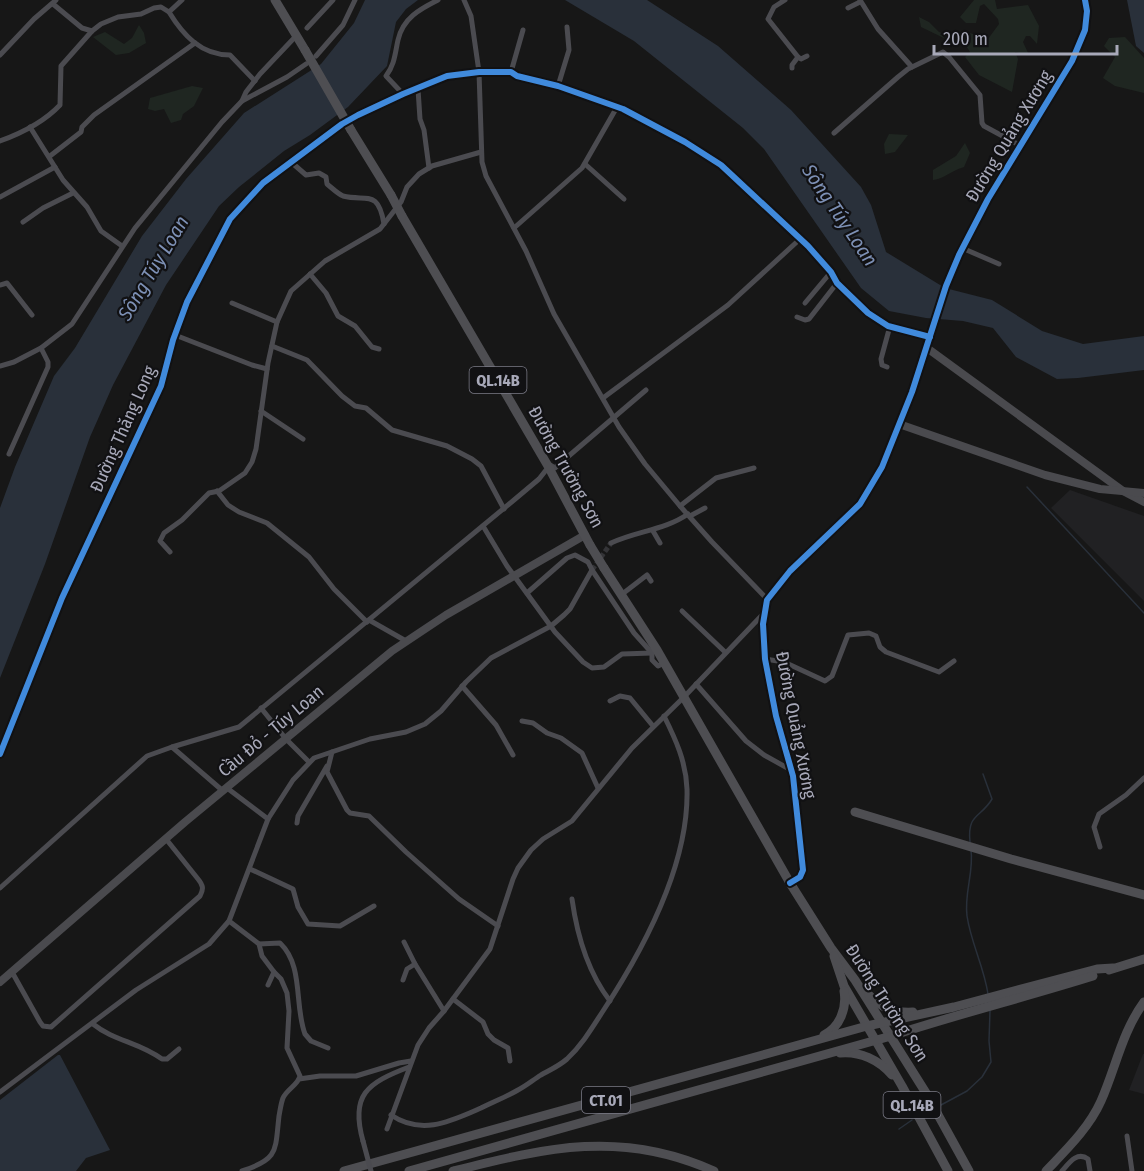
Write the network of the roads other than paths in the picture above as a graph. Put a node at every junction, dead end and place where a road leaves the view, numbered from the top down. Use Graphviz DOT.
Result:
graph roads {
  1 [pos="182,0"];
  2 [pos="275,0"];
  3 [pos="333,0"];
  4 [pos="355,0"];
  5 [pos="438,0"];
  6 [pos="464,0"];
  7 [pos="785,0"];
  8 [pos="1085,0"];
  9 [pos="860,1"];
  10 [pos="55,2"];
  11 [pos="848,8"];
  12 [pos="169,12"];
  13 [pos="567,27"];
  14 [pos="307,28"];
  15 [pos="523,30"];
  16 [pos="92,31"];
  17 [pos="296,36"];
  18 [pos="195,43"];
  19 [pos="0,55"];
  20 [pos="316,56"];
  21 [pos="807,56"];
  22 [pos="798,57"];
  23 [pos="306,64"];
  24 [pos="912,67"];
  25 [pos="792,68"];
  26 [pos="479,72"];
  27 [pos="511,72"];
  28 [pos="255,81"];
  29 [pos="558,86"];
  30 [pos="418,89"];
  31 [pos="403,94"];
  32 [pos="242,101"];
  33 [pos="617,107"];
  34 [pos="358,115"];
  35 [pos="342,124"];
  36 [pos="30,127"];
  37 [pos="834,133"];
  38 [pos="0,141"];
  39 [pos="1021,146"];
  40 [pos="481,152"];
  41 [pos="50,156"];
  42 [pos="291,162"];
  43 [pos="585,164"];
  44 [pos="55,166"];
  45 [pos="429,168"];
  46 [pos="73,193"];
  47 [pos="0,197"];
  48 [pos="624,200"];
  49 [pos="23,222"];
  50 [pos="384,224"];
  51 [pos="514,228"];
  52 [pos="800,239"];
  53 [pos="122,246"];
  54 [pos="962,248"];
  55 [pos="999,264"];
  56 [pos="831,272"];
  57 [pos="310,274"];
  58 [pos="837,283"];
  59 [pos="0,285"];
  60 [pos="232,303"];
  61 [pos="805,303"];
  62 [pos="32,315"];
  63 [pos="796,317"];
  64 [pos="277,322"];
  65 [pos="890,326"];
  66 [pos="175,335"];
  67 [pos="931,335"];
  68 [pos="272,346"];
  69 [pos="41,348"];
  70 [pos="927,348"];
  71 [pos="379,349"];
  72 [pos="0,366"];
  73 [pos="886,367"];
  74 [pos="267,369"];
  75 [pos="646,390"];
  76 [pos="603,398"];
  77 [pos="261,411"];
  78 [pos="613,417"];
  79 [pos="899,424"];
  80 [pos="303,439"];
  81 [pos="9,454"];
  82 [pos="548,466"];
  83 [pos="754,468"];
  84 [pos="217,491"];
  85 [pos="1123,491"];
  86 [pos="1144,493"];
  87 [pos="1144,502"];
  88 [pos="680,506"];
  89 [pos="705,508"];
  90 [pos="504,509"];
  91 [pos="689,515"];
  92 [pos="483,526"];
  93 [pos="653,531"];
  94 [pos="585,535"];
  95 [pos="611,543"];
  96 [pos="660,543"];
  97 [pos="170,552"];
  98 [pos="592,570"];
  99 [pos="515,575"];
  100 [pos="651,581"];
  101 [pos="527,592"];
  102 [pos="621,595"];
  103 [pos="767,599"];
  104 [pos="682,611"];
  105 [pos="764,613"];
  106 [pos="368,621"];
  107 [pos="551,626"];
  108 [pos="406,641"];
  109 [pos="725,651"];
  110 [pos="652,653"];
  111 [pos="765,659"];
  112 [pos="954,661"];
  113 [pos="664,663"];
  114 [pos="696,684"];
  115 [pos="462,686"];
  116 [pos="684,697"];
  117 [pos="610,701"];
  118 [pos="261,708"];
  119 [pos="664,716"];
  120 [pos="522,721"];
  121 [pos="653,726"];
  122 [pos="286,739"];
  123 [pos="172,747"];
  124 [pos="332,752"];
  125 [pos="0,754"];
  126 [pos="513,755"];
  127 [pos="309,762"];
  128 [pos="328,765"];
  129 [pos="791,770"];
  130 [pos="1144,778"];
  131 [pos="598,788"];
  132 [pos="225,789"];
  133 [pos="858,813"];
  134 [pos="268,819"];
  135 [pos="297,823"];
  136 [pos="166,839"];
  137 [pos="1100,847"];
  138 [pos="250,869"];
  139 [pos="790,883"];
  140 [pos="0,888"];
  141 [pos="1144,895"];
  142 [pos="572,899"];
  143 [pos="374,906"];
  144 [pos="229,921"];
  145 [pos="498,926"];
  146 [pos="404,942"];
  147 [pos="258,944"];
  148 [pos="831,948"];
  149 [pos="1144,959"];
  150 [pos="415,964"];
  151 [pos="1113,968"];
  152 [pos="12,972"];
  153 [pos="274,972"];
  154 [pos="403,980"];
  155 [pos="855,980"];
  156 [pos="0,982"];
  157 [pos="268,985"];
  158 [pos="844,986"];
  159 [pos="453,999"];
  160 [pos="610,1001"];
  161 [pos="1144,1002"];
  162 [pos="979,1004"];
  163 [pos="954,1007"];
  164 [pos="444,1011"];
  165 [pos="93,1024"];
  166 [pos="883,1024"];
  167 [pos="867,1026"];
  168 [pos="891,1036"];
  169 [pos="876,1040"];
  170 [pos="328,1048"];
  171 [pos="790,1048"];
  172 [pos="179,1049"];
  173 [pos="510,1061"];
  174 [pos="794,1063"];
  175 [pos="410,1064"];
  176 [pos="299,1079"];
  177 [pos="0,1092"];
  178 [pos="910,1102"];
  179 [pos="392,1115"];
  180 [pos="387,1129"];
  181 [pos="1127,1136"];
  182 [pos="242,1171"];
  183 [pos="344,1171"];
  184 [pos="371,1171"];
  185 [pos="409,1171"];
  186 [pos="453,1171"];
  187 [pos="714,1171"];
  188 [pos="948,1171"];
  189 [pos="969,1171"];
  190 [pos="1046,1171"];
  191 [pos="1062,1171"];
  192 [pos="1090,1171"];
  193 [pos="1132,1171"];
  1 -- 12 [label="street"];
  2 -- 17 [label="highway, Đường Trường Sơn / QL.14B"];
  3 -- 14 [label="street"];
  4 -- 20 [label="street"];
  5 -- 31 [label="street"];
  6 -- 26 [label="street"];
  7 -- 22 [label="street"];
  8 -- 39 [label="street, Đường Quảng Xương"];
  9 -- 11 [label="street"];
  9 -- 24 [label="street"];
  10 -- 16 [label="street"];
  10 -- 19 [label="street"];
  12 -- 16 [label="street"];
  12 -- 18 [label="street"];
  13 -- 29 [label="street"];
  15 -- 27 [label="street"];
  16 -- 36 [label="street"];
  17 -- 28 [label="street"];
  17 -- 82 [label="highway, Đường Trường Sơn / QL.14B, bridge"];
  18 -- 28 [label="street"];
  18 -- 41 [label="street"];
  21 -- 22 [label="street"];
  22 -- 25 [label="street"];
  23 -- 32 [label="street"];
  24 -- 37 [label="street"];
  24 -- 39 [label="street"];
  26 -- 27 [label="street"];
  26 -- 30 [label="street"];
  26 -- 40 [label="street"];
  27 -- 29 [label="street"];
  28 -- 32 [label="street"];
  29 -- 33 [label="street"];
  30 -- 31 [label="street"];
  30 -- 45 [label="street"];
  31 -- 34 [label="street"];
  32 -- 53 [label="street"];
  33 -- 43 [label="street"];
  33 -- 52 [label="street"];
  35 -- 42 [label="street, Đường Thăng Long"];
  36 -- 38 [label="street"];
  36 -- 41 [label="street"];
  39 -- 54 [label="street, Đường Quảng Xương"];
  40 -- 45 [label="street"];
  40 -- 51 [label="street"];
  41 -- 44 [label="street"];
  42 -- 50 [label="street"];
  42 -- 66 [label="street, Đường Thăng Long"];
  43 -- 48 [label="street"];
  43 -- 51 [label="street"];
  44 -- 46 [label="street"];
  44 -- 47 [label="street"];
  45 -- 50 [label="street"];
  46 -- 49 [label="street"];
  46 -- 53 [label="street"];
  50 -- 57 [label="street"];
  51 -- 76 [label="street"];
  52 -- 56 [label="street"];
  52 -- 76 [label="street"];
  53 -- 69 [label="street"];
  54 -- 55 [label="street"];
  54 -- 67 [label="street, Đường Quảng Xương"];
  56 -- 58 [label="street"];
  56 -- 61 [label="street"];
  57 -- 64 [label="street"];
  57 -- 71 [label="street"];
  58 -- 63 [label="street"];
  58 -- 65 [label="street"];
  59 -- 62 [label="street"];
  60 -- 64 [label="street"];
  64 -- 68 [label="street"];
  65 -- 67 [label="street"];
  65 -- 73 [label="street"];
  66 -- 74 [label="street"];
  66 -- 125 [label="street, Đường Thăng Long"];
  67 -- 70 [label="street, Đường Quảng Xương"];
  68 -- 74 [label="street"];
  68 -- 90 [label="street"];
  69 -- 72 [label="street"];
  69 -- 81 [label="street"];
  70 -- 79 [label="street, Đường Quảng Xương"];
  70 -- 85 [label="street"];
  74 -- 77 [label="street"];
  75 -- 78 [label="street"];
  76 -- 78 [label="street"];
  77 -- 80 [label="street"];
  77 -- 84 [label="street"];
  78 -- 82 [label="street"];
  78 -- 88 [label="street"];
  79 -- 85 [label="street"];
  79 -- 103 [label="street, Đường Quảng Xương"];
  82 -- 90 [label="street"];
  82 -- 94 [label="highway, Đường Trường Sơn / QL.14B"];
  83 -- 88 [label="street"];
  84 -- 97 [label="street"];
  84 -- 106 [label="street"];
  85 -- 86 [label="street"];
  85 -- 87 [label="street"];
  88 -- 91 [label="street"];
  89 -- 91 [label="street"];
  90 -- 92 [label="street"];
  91 -- 93 [label="street"];
  91 -- 103 [label="street"];
  92 -- 99 [label="street"];
  92 -- 106 [label="street"];
  93 -- 95 [label="street"];
  93 -- 96 [label="street"];
  94 -- 99 [label="street, Cầu Đỏ - Túy Loan"];
  94 -- 102 [label="highway, Đường Trường Sơn / QL.14B, bridge"];
  98 -- 101 [label="street"];
  98 -- 107 [label="street"];
  98 -- 110 [label="street"];
  99 -- 101 [label="street"];
  99 -- 108 [label="street, Cầu Đỏ - Túy Loan"];
  100 -- 102 [label="street"];
  101 -- 107 [label="street"];
  102 -- 113 [label="highway, Đường Trường Sơn / QL.14B"];
  103 -- 105 [label="street, Đường Quảng Xương"];
  104 -- 109 [label="street"];
  105 -- 109 [label="street"];
  105 -- 111 [label="street, Đường Quảng Xương"];
  106 -- 108 [label="street"];
  106 -- 118 [label="street"];
  107 -- 110 [label="street"];
  107 -- 115 [label="street"];
  108 -- 122 [label="street, Cầu Đỏ - Túy Loan"];
  109 -- 114 [label="street"];
  110 -- 113 [label="street"];
  111 -- 112 [label="street"];
  111 -- 129 [label="street, Đường Quảng Xương"];
  113 -- 116 [label="highway, Đường Trường Sơn / QL.14B"];
  114 -- 116 [label="street"];
  114 -- 129 [label="street"];
  115 -- 124 [label="street"];
  115 -- 126 [label="street"];
  116 -- 119 [label="street"];
  116 -- 139 [label="highway, Đường Trường Sơn / QL.14B"];
  117 -- 121 [label="street"];
  118 -- 122 [label="street"];
  118 -- 123 [label="street"];
  119 -- 121 [label="street"];
  119 -- 160 [label="street"];
  120 -- 131 [label="street"];
  121 -- 131 [label="street"];
  122 -- 127 [label="street"];
  122 -- 132 [label="street, Cầu Đỏ - Túy Loan"];
  123 -- 132 [label="street"];
  123 -- 140 [label="street"];
  124 -- 127 [label="street"];
  124 -- 128 [label="street"];
  127 -- 134 [label="street"];
  128 -- 135 [label="street"];
  128 -- 145 [label="street"];
  129 -- 139 [label="street, Đường Quảng Xương"];
  130 -- 137 [label="street"];
  131 -- 145 [label="street"];
  132 -- 134 [label="street"];
  132 -- 136 [label="street, Cầu Đỏ - Túy Loan"];
  133 -- 141 [label="highway"];
  134 -- 138 [label="street"];
  136 -- 152 [label="street, Cầu Đỏ - Túy Loan"];
  136 -- 152 [label="street"];
  138 -- 143 [label="street"];
  138 -- 144 [label="street"];
  139 -- 148 [label="highway, Đường Trường Sơn / QL.14B"];
  142 -- 160 [label="street"];
  144 -- 147 [label="street"];
  144 -- 165 [label="street"];
  145 -- 159 [label="street"];
  146 -- 150 [label="street"];
  147 -- 153 [label="street"];
  147 -- 170 [label="street"];
  148 -- 155 [label="highway, Đường Trường Sơn / QL.14B"];
  148 -- 158 [label="highway, Đường Trường Sơn / QL.14B"];
  149 -- 151 [label="highway"];
  150 -- 154 [label="street"];
  150 -- 164 [label="street"];
  151 -- 162 [label="highway"];
  151 -- 162 [label="highway"];
  152 -- 156 [label="street, Cầu Đỏ - Túy Loan"];
  153 -- 157 [label="street"];
  153 -- 176 [label="street"];
  155 -- 163 [label="highway"];
  155 -- 166 [label="highway, Đường Trường Sơn / QL.14B"];
  158 -- 167 [label="highway, Đường Trường Sơn / QL.14B"];
  158 -- 171 [label="highway"];
  159 -- 164 [label="street"];
  159 -- 173 [label="street"];
  160 -- 179 [label="street"];
  161 -- 190 [label="highway"];
  162 -- 163 [label="highway"];
  162 -- 168 [label="highway"];
  163 -- 166 [label="highway"];
  164 -- 175 [label="street"];
  165 -- 172 [label="street"];
  165 -- 177 [label="street"];
  166 -- 167 [label="highway"];
  166 -- 168 [label="highway, Đường Trường Sơn / QL.14B"];
  167 -- 169 [label="highway, Đường Trường Sơn / QL.14B"];
  167 -- 171 [label="highway, CT.01"];
  168 -- 169 [label="highway"];
  168 -- 189 [label="highway, Đường Trường Sơn / QL.14B"];
  169 -- 174 [label="highway, CT.01"];
  169 -- 178 [label="highway, Đường Trường Sơn / QL.14B"];
  171 -- 183 [label="highway, CT.01"];
  174 -- 178 [label="highway"];
  174 -- 185 [label="highway, CT.01"];
  175 -- 176 [label="street"];
  175 -- 179 [label="street"];
  175 -- 184 [label="street, bridge"];
  176 -- 182 [label="street"];
  178 -- 188 [label="highway, Đường Trường Sơn / QL.14B"];
  179 -- 180 [label="street"];
  181 -- 193 [label="street"];
  186 -- 187 [label="highway"];
  191 -- 192 [label="street"];
}
